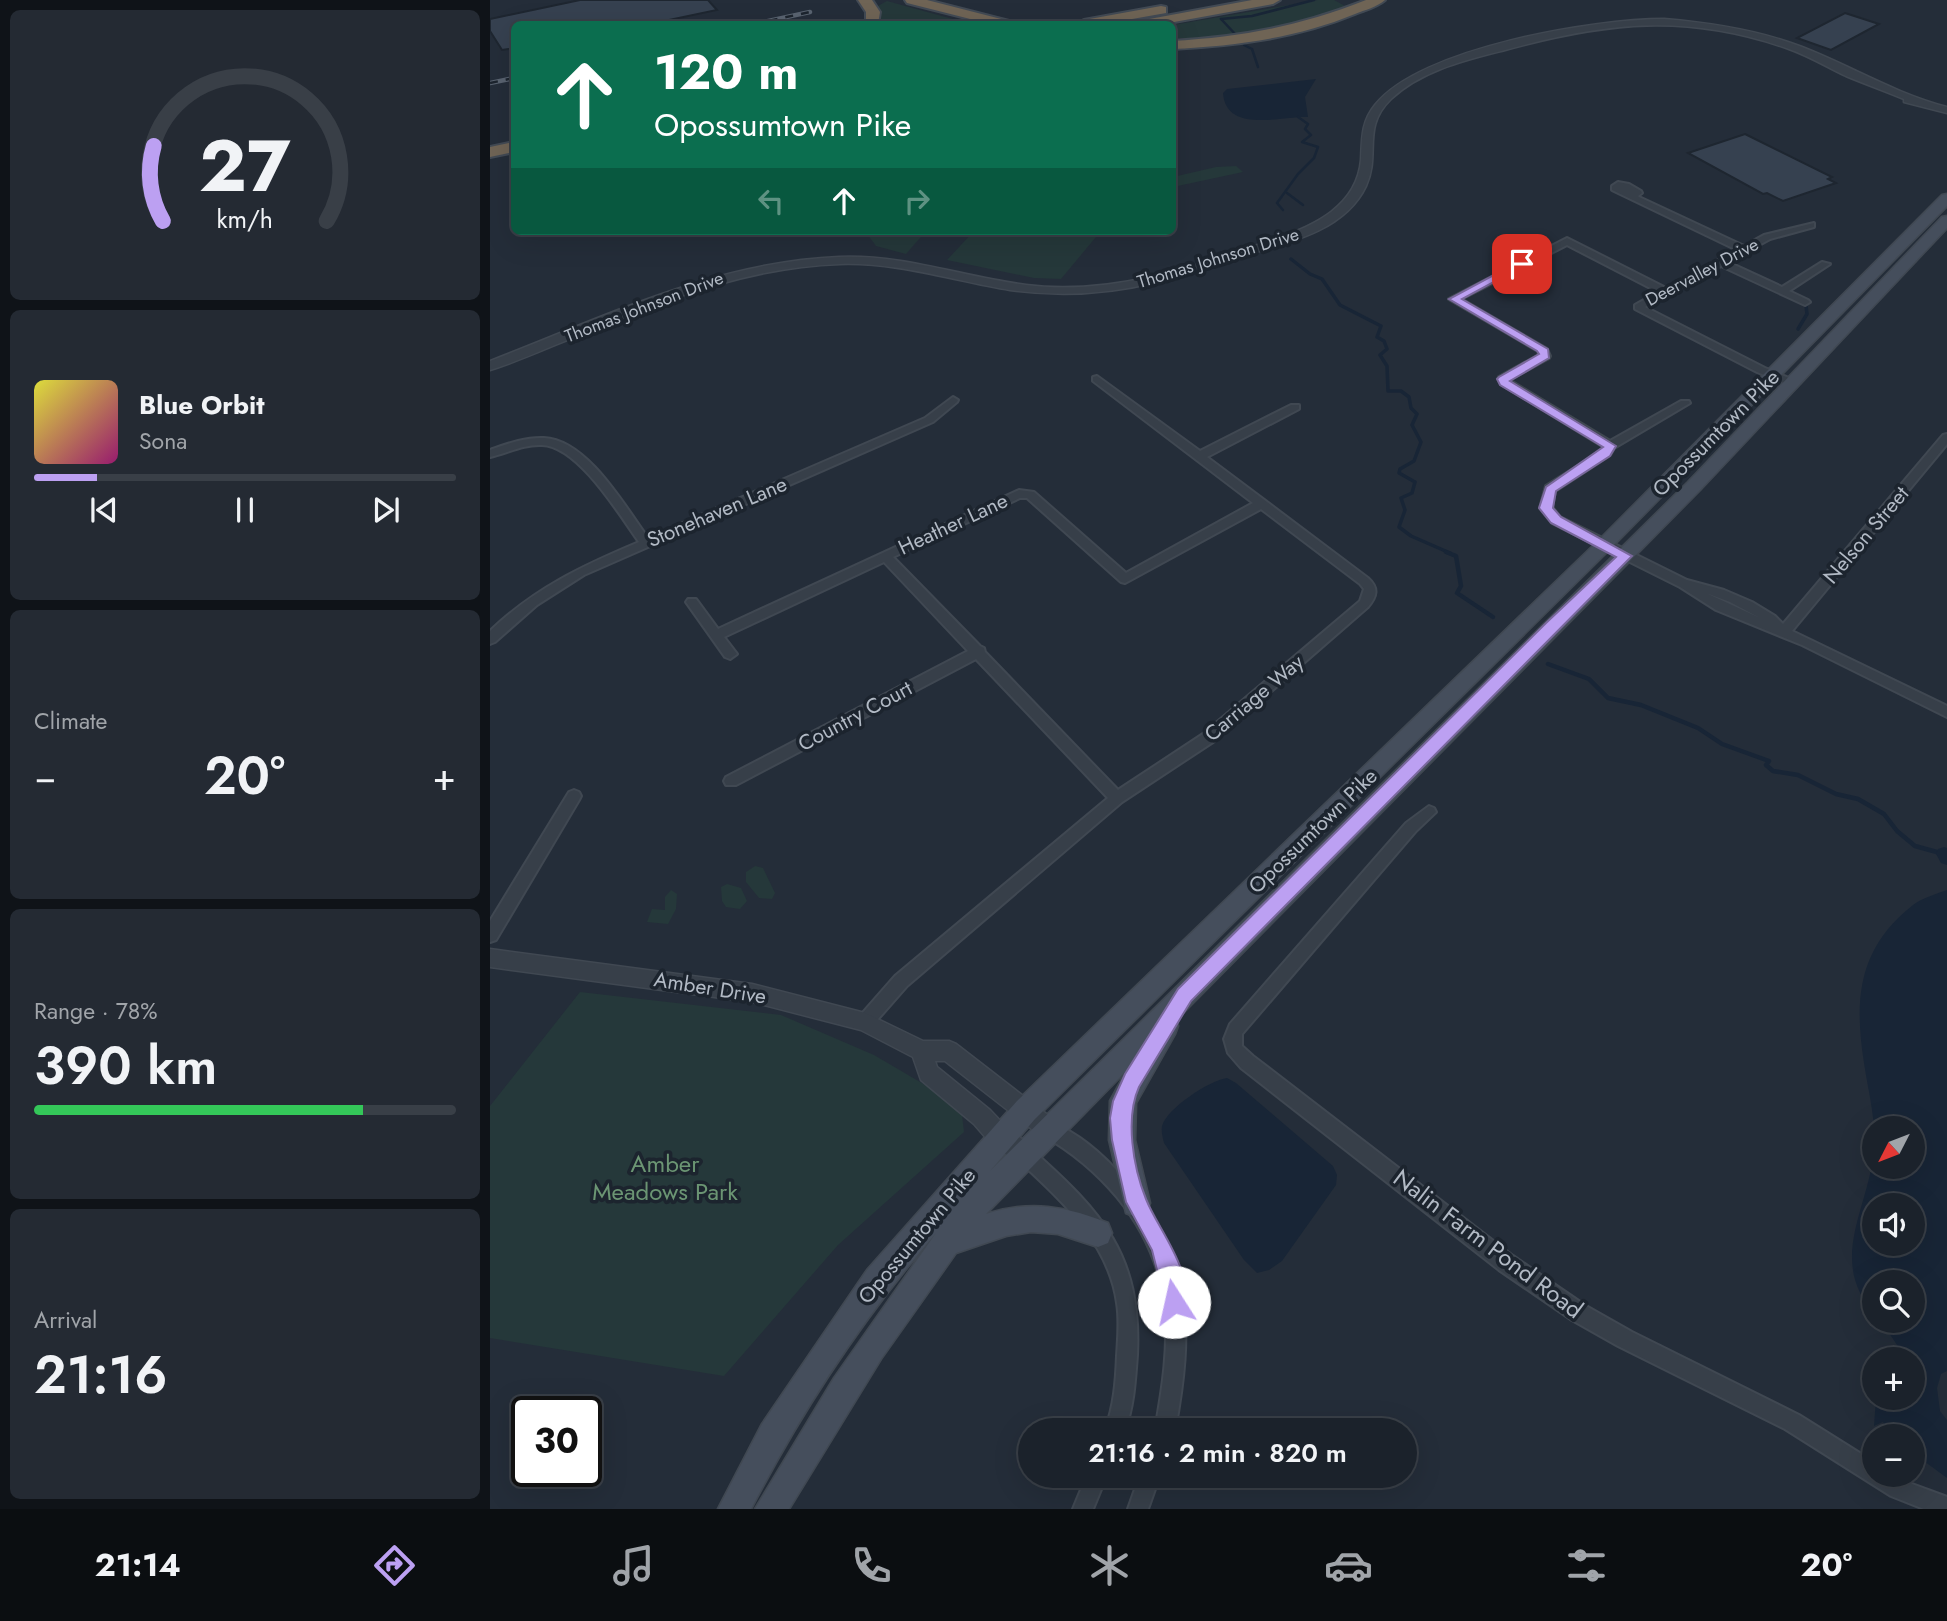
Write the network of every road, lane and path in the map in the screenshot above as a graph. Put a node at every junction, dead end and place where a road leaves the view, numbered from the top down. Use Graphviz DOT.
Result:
graph roads {
  1 [pos="865,0"];
  2 [pos="912,0"];
  3 [pos="1211,0"];
  4 [pos="1273,0"];
  5 [pos="1378,0"];
  6 [pos="872,21"];
  7 [pos="992,21"];
  8 [pos="1100,21"];
  9 [pos="1160,21"];
  10 [pos="1176,45"];
  11 [pos="1947,110"];
  12 [pos="511,133"];
  13 [pos="490,137"];
  14 [pos="511,148"];
  15 [pos="490,152"];
  16 [pos="1633,195"];
  17 [pos="1947,198"];
  18 [pos="1947,220"];
  19 [pos="1811,225"];
  20 [pos="1743,249"];
  21 [pos="1721,262"];
  22 [pos="1825,264"];
  23 [pos="1782,291"];
  24 [pos="1666,292"];
  25 [pos="1805,302"];
  26 [pos="490,366"];
  27 [pos="1774,376"];
  28 [pos="1097,379"];
  29 [pos="1792,383"];
  30 [pos="953,400"];
  31 [pos="1685,403"];
  32 [pos="1295,407"];
  33 [pos="1947,437"];
  34 [pos="1610,446"];
  35 [pos="490,454"];
  36 [pos="1200,456"];
  37 [pos="1262,503"];
  38 [pos="645,542"];
  39 [pos="1615,551"];
  40 [pos="885,556"];
  41 [pos="692,602"];
  42 [pos="1784,632"];
  43 [pos="716,635"];
  44 [pos="490,639"];
  45 [pos="979,651"];
  46 [pos="730,654"];
  47 [pos="1947,712"];
  48 [pos="731,781"];
  49 [pos="574,796"];
  50 [pos="1117,798"];
  51 [pos="1429,812"];
  52 [pos="490,935"];
  53 [pos="490,958"];
  54 [pos="1185,995"];
  55 [pos="865,1022"];
  56 [pos="921,1051"];
  57 [pos="1026,1110"];
  58 [pos="1050,1129"];
  59 [pos="1001,1138"];
  60 [pos="1025,1155"];
  61 [pos="1136,1202"];
  62 [pos="1098,1233"];
  63 [pos="944,1244"];
  64 [pos="1120,1418"];
  65 [pos="1167,1418"];
  66 [pos="1862,1467"];
  67 [pos="1895,1487"];
  68 [pos="1092,1488"];
  69 [pos="1145,1488"];
  70 [pos="1947,1507"];
  71 [pos="734,1509"];
  72 [pos="771,1509"];
  73 [pos="1083,1509"];
  74 [pos="1138,1509"];
  1 -- 6 [label="highway"];
  2 -- 7 [label="highway"];
  3 -- 8 [label="highway"];
  4 -- 9 [label="highway"];
  5 -- 10 [label="highway"];
  11 -- 26 [label="street, Thomas Johnson Drive"];
  12 -- 13 [label="highway"];
  14 -- 15 [label="highway"];
  16 -- 20 [label="street"];
  17 -- 27 [label="main road, Opossumtown Pike"];
  18 -- 29 [label="main road, Opossumtown Pike"];
  19 -- 20 [label="street, Deervalley Drive"];
  20 -- 21 [label="street, Deervalley Drive"];
  21 -- 23 [label="street"];
  21 -- 24 [label="street, Deervalley Drive"];
  22 -- 23 [label="street"];
  23 -- 25 [label="street"];
  24 -- 27 [label="street, Deervalley Drive"];
  24 -- 34 [label="street"];
  27 -- 29 [label="street, Deervalley Drive"];
  27 -- 39 [label="main road, Opossumtown Pike"];
  28 -- 36 [label="street, Carriage Way"];
  29 -- 39 [label="main road, Opossumtown Pike"];
  30 -- 38 [label="street, Stonehaven Lane"];
  31 -- 34 [label="street"];
  32 -- 36 [label="street"];
  33 -- 42 [label="street, Nelson Street"];
  34 -- 39 [label="street"];
  35 -- 38 [label="street"];
  36 -- 37 [label="street, Carriage Way"];
  37 -- 40 [label="street, Heather Lane"];
  37 -- 50 [label="street, Carriage Way"];
  38 -- 44 [label="street, Stonehaven Lane"];
  39 -- 42 [label="street"];
  39 -- 54 [label="main road, Opossumtown Pike"];
  39 -- 57 [label="main road, Opossumtown Pike"];
  40 -- 43 [label="street"];
  40 -- 45 [label="street, Heather Lane"];
  41 -- 43 [label="street"];
  42 -- 47 [label="street"];
  43 -- 46 [label="street"];
  45 -- 48 [label="street, Country Court"];
  45 -- 50 [label="street, Heather Lane"];
  49 -- 52 [label="street"];
  50 -- 55 [label="street, Carriage Way"];
  51 -- 66 [label="street, Nalin Farm Pond Road"];
  53 -- 55 [label="street, Amber Drive"];
  54 -- 58 [label="main road, Opossumtown Pike"];
  54 -- 61 [label="main road"];
  55 -- 56 [label="street, Amber Drive"];
  56 -- 57 [label="street, Amber Drive"];
  56 -- 59 [label="street"];
  57 -- 58 [label="street, Amber Drive"];
  57 -- 59 [label="main road, Opossumtown Pike"];
  58 -- 60 [label="main road, Opossumtown Pike"];
  58 -- 61 [label="street"];
  59 -- 60 [label="street"];
  59 -- 71 [label="main road, Opossumtown Pike"];
  60 -- 62 [label="street"];
  60 -- 63 [label="main road, Opossumtown Pike"];
  61 -- 65 [label="street"];
  62 -- 63 [label="main road"];
  62 -- 64 [label="street"];
  63 -- 72 [label="main road, Opossumtown Pike"];
  67 -- 70 [label="street, Nalin Farm Pond Road"];
  68 -- 73 [label="street"];
  69 -- 74 [label="street"];
}
